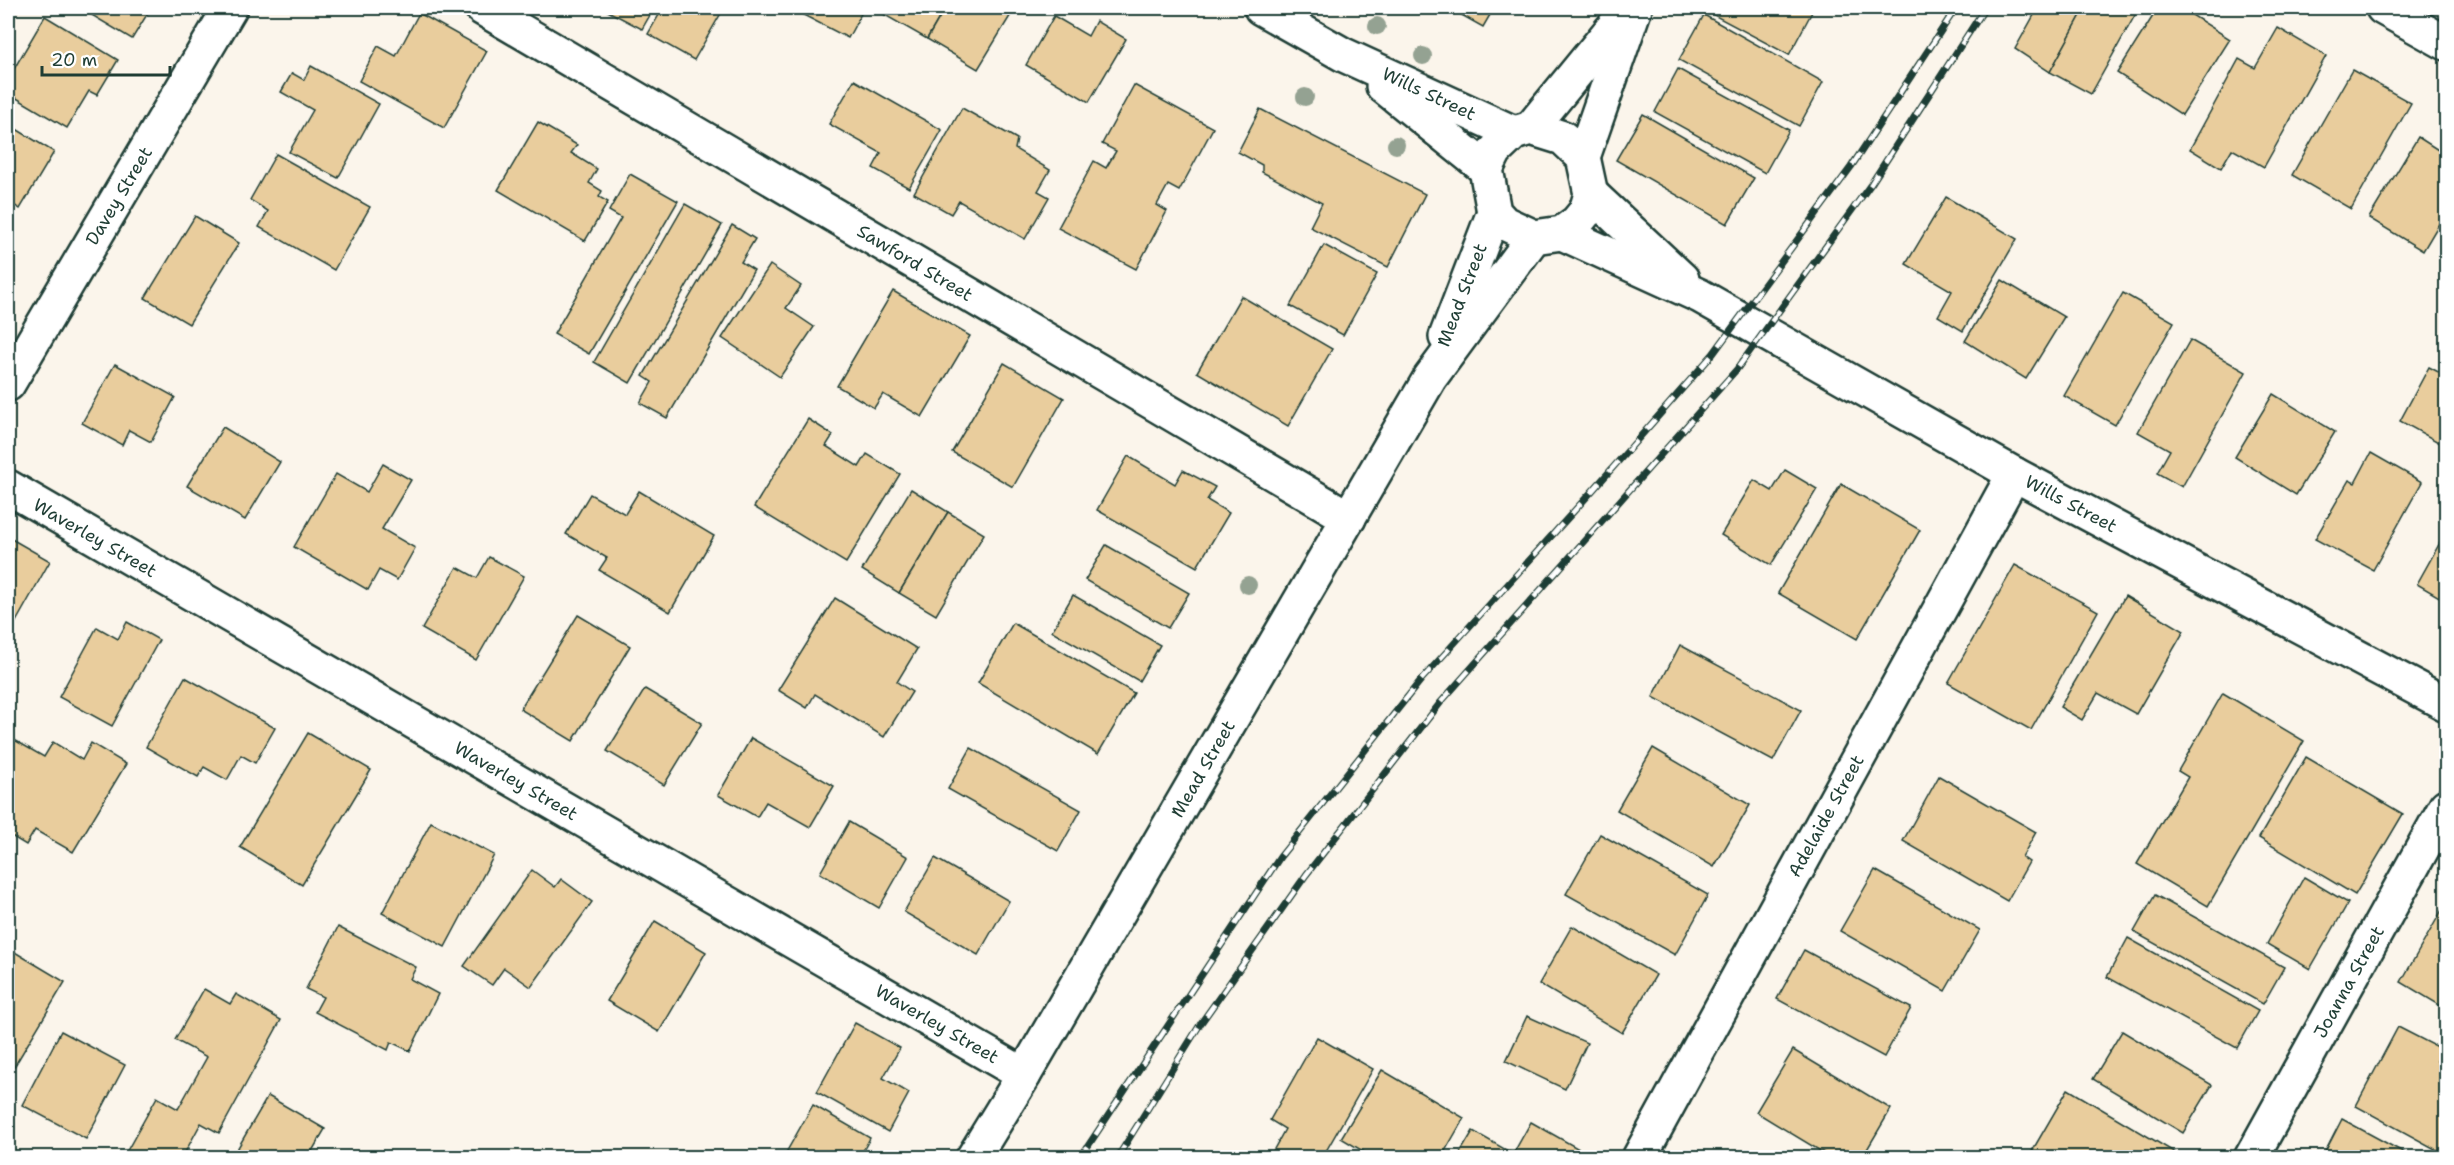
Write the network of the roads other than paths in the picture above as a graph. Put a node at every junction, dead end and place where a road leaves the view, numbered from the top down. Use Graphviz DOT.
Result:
graph roads {
  1 [pos="230,8"];
  2 [pos="482,8"];
  3 [pos="1261,8"];
  4 [pos="1629,8"];
  5 [pos="1635,8"];
  6 [pos="2383,8"];
  7 [pos="2446,43"];
  8 [pos="1344,55"];
  9 [pos="1523,130"];
  10 [pos="1583,157"];
  11 [pos="1486,169"];
  12 [pos="1591,194"];
  13 [pos="1494,212"];
  14 [pos="1548,235"];
  15 [pos="1700,296"];
  16 [pos="1430,378"];
  17 [pos="8,384"];
  18 [pos="2014,474"];
  19 [pos="8,487"];
  20 [pos="1349,518"];
  21 [pos="2446,704"];
  22 [pos="2446,806"];
  23 [pos="1024,1075"];
  24 [pos="973,1158"];
  25 [pos="1639,1158"];
  26 [pos="2251,1158"];
  1 -- 17 [label="street, Davey Street"];
  2 -- 20 [label="street, Sawford Street"];
  3 -- 8 [label="street, Wills Street"];
  4 -- 9 [label="street"];
  5 -- 10 [label="street"];
  6 -- 7 [label="street"];
  8 -- 9 [label="street, Wills Street"];
  8 -- 11 [label="street, Wills Street"];
  9 -- 10 [label="street"];
  9 -- 11 [label="street"];
  10 -- 12 [label="street"];
  11 -- 13 [label="street"];
  12 -- 14 [label="street"];
  12 -- 15 [label="street, Wills Street"];
  13 -- 14 [label="street"];
  13 -- 16 [label="street, Mead Street"];
  14 -- 15 [label="street, Wills Street"];
  14 -- 16 [label="street, Mead Street"];
  15 -- 18 [label="street, Wills Street"];
  16 -- 20 [label="street, Mead Street"];
  18 -- 21 [label="street, Wills Street"];
  18 -- 25 [label="street, Adelaide Street"];
  19 -- 23 [label="street, Waverley Street"];
  20 -- 23 [label="street, Mead Street"];
  22 -- 26 [label="street, Joanna Street"];
  23 -- 24 [label="street, Mead Street"];
}
